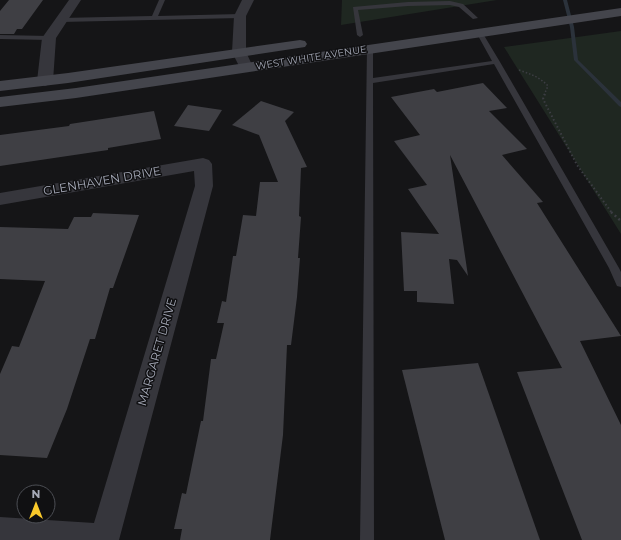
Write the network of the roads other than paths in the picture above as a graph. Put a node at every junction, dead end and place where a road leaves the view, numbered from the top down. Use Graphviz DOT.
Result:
graph roads {
  1 [pos="74,0"];
  2 [pos="162,0"];
  3 [pos="248,0"];
  4 [pos="534,10"];
  5 [pos="621,12"];
  6 [pos="240,16"];
  7 [pos="154,18"];
  8 [pos="61,20"];
  9 [pos="486,20"];
  10 [pos="460,21"];
  11 [pos="375,33"];
  12 [pos="360,35"];
  13 [pos="0,37"];
  14 [pos="345,37"];
  15 [pos="49,38"];
  16 [pos="315,42"];
  17 [pos="370,48"];
  18 [pos="240,52"];
  19 [pos="497,62"];
  20 [pos="246,67"];
  21 [pos="45,81"];
  22 [pos="370,81"];
  23 [pos="0,86"];
  24 [pos="0,102"];
  25 [pos="203,164"];
  26 [pos="0,198"];
  27 [pos="621,283"];
  28 [pos="0,532"];
  29 [pos="104,539"];
  30 [pos="367,540"];
  1 -- 8 [label="street"];
  2 -- 7 [label="lane"];
  3 -- 6 [label="street"];
  4 -- 9 [label="main road, WEST WHITE AVENUE"];
  5 -- 9 [label="main road, WEST WHITE AVENUE"];
  6 -- 7 [label="lane"];
  6 -- 18 [label="street"];
  7 -- 8 [label="lane"];
  8 -- 15 [label="street"];
  9 -- 10 [label="main road, WEST WHITE AVENUE"];
  9 -- 12 [label="lane"];
  9 -- 17 [label="main road, WEST WHITE AVENUE"];
  9 -- 19 [label="lane"];
  11 -- 12 [label="main road, WEST WHITE AVENUE"];
  12 -- 14 [label="main road, WEST WHITE AVENUE"];
  12 -- 17 [label="main road"];
  13 -- 15 [label="lane"];
  15 -- 21 [label="street"];
  16 -- 18 [label="main road, WEST WHITE AVENUE"];
  17 -- 20 [label="main road, WEST WHITE AVENUE"];
  17 -- 22 [label="lane"];
  18 -- 20 [label="street"];
  18 -- 21 [label="main road, WEST WHITE AVENUE"];
  19 -- 22 [label="lane"];
  19 -- 27 [label="lane"];
  20 -- 24 [label="main road, WEST WHITE AVENUE"];
  21 -- 23 [label="main road, WEST WHITE AVENUE"];
  22 -- 30 [label="lane"];
  25 -- 26 [label="street, GLENHAVEN DRIVE"];
  25 -- 29 [label="street, MARGARET DRIVE"];
  28 -- 29 [label="street"];
}
